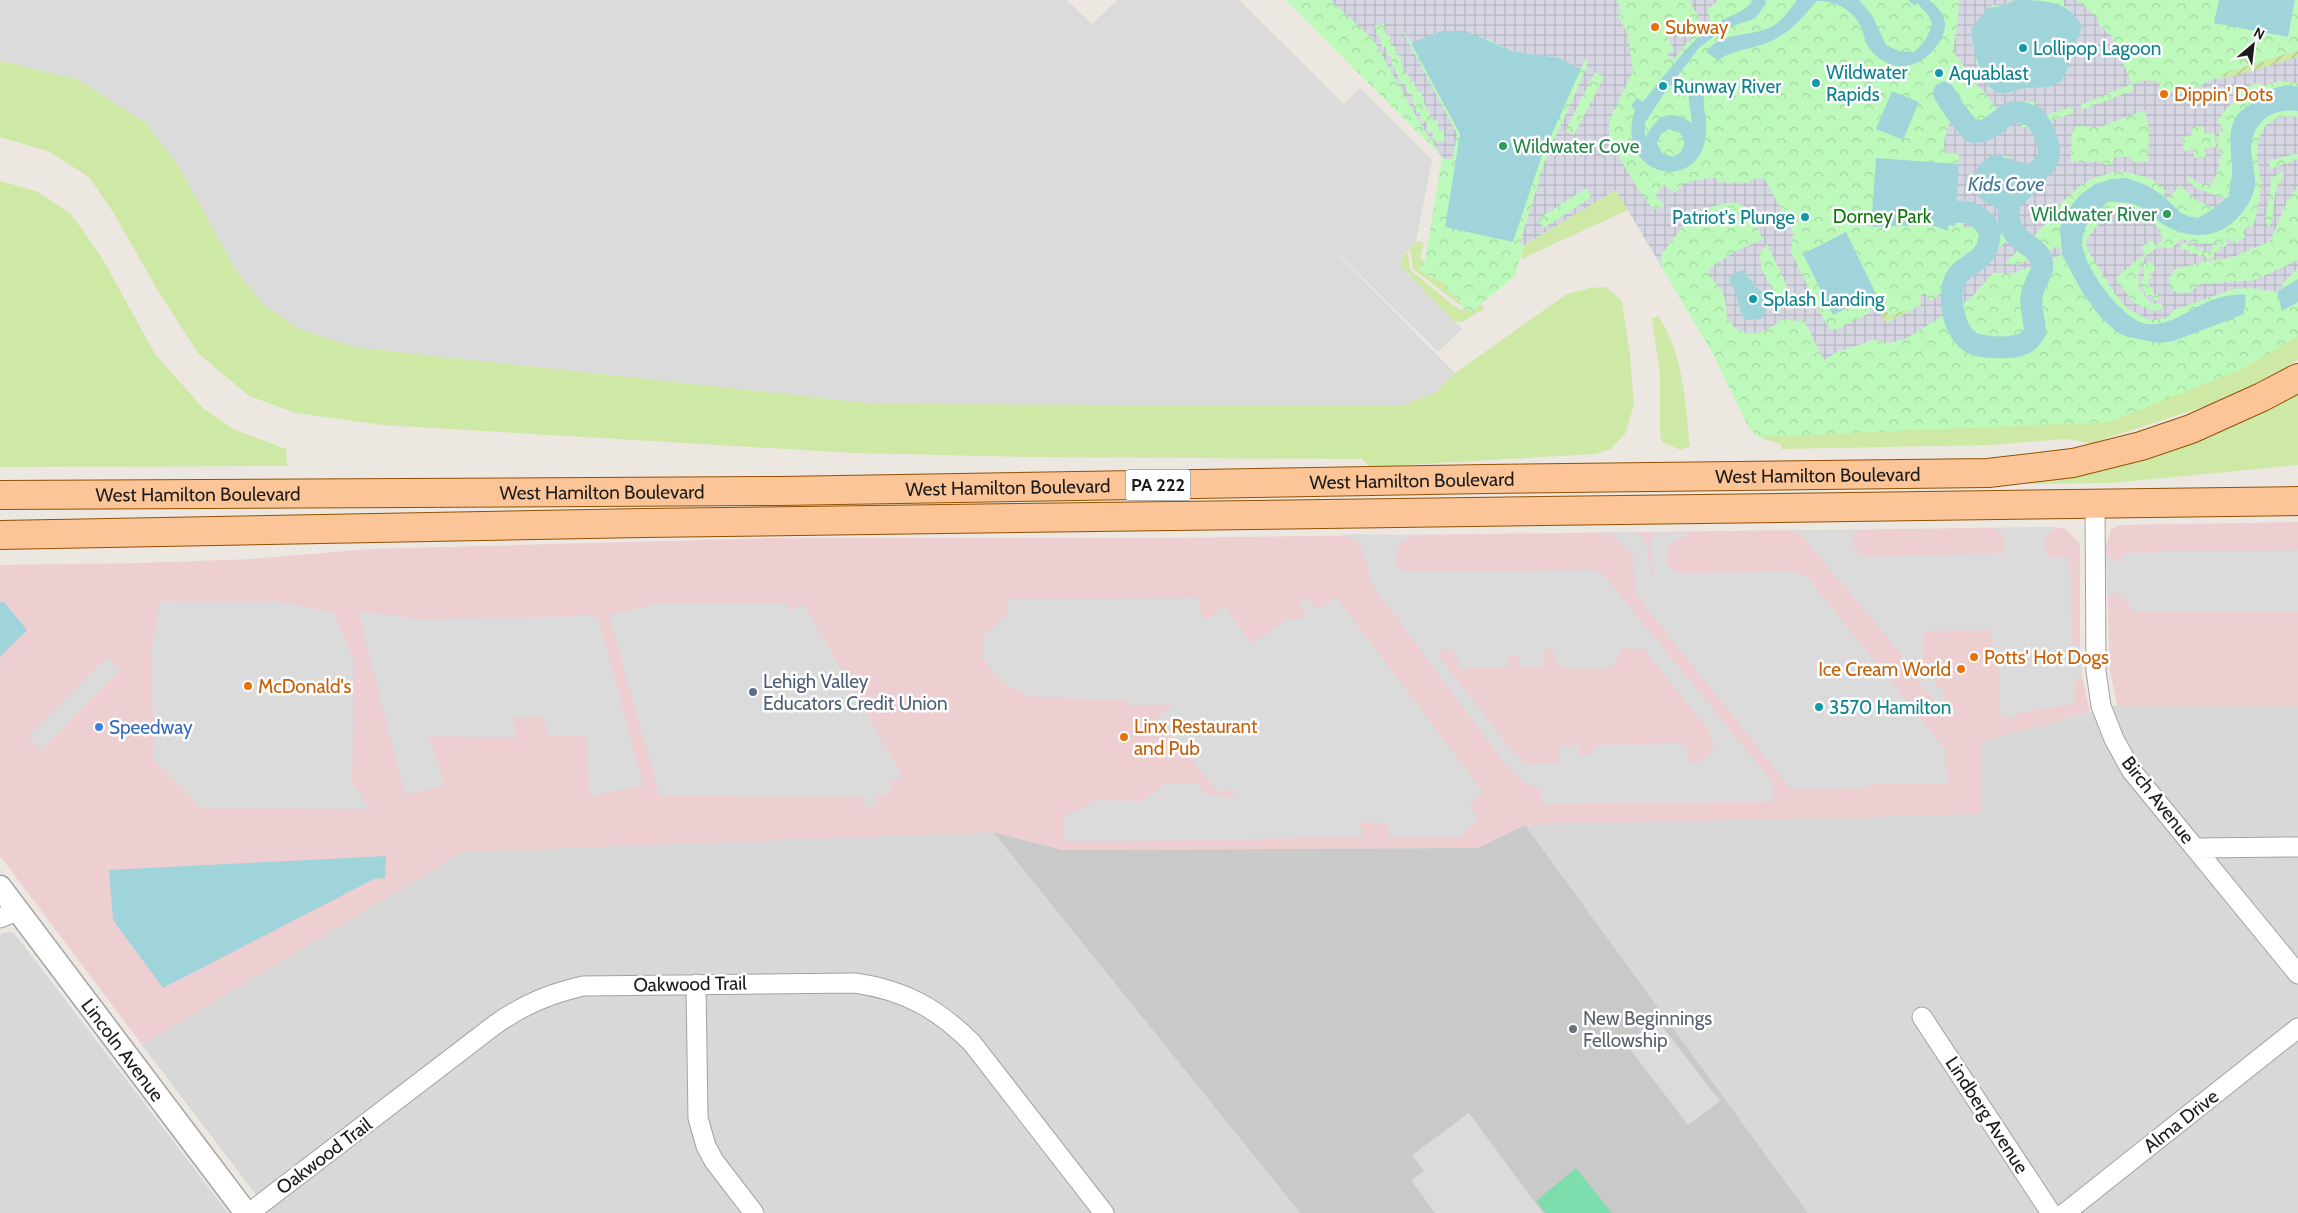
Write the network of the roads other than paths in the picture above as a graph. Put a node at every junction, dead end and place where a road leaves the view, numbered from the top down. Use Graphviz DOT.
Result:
graph roads {
  1 [pos="2298,378"];
  2 [pos="0,495"];
  3 [pos="2298,500"];
  4 [pos="2094,504"];
  5 [pos="0,535"];
  6 [pos="2298,847"];
  7 [pos="2196,848"];
  8 [pos="0,887"];
  9 [pos="9,914"];
  10 [pos="2298,974"];
  11 [pos="696,984"];
  12 [pos="1922,1017"];
  13 [pos="2298,1028"];
  14 [pos="247,1213"];
  15 [pos="754,1213"];
  16 [pos="1104,1213"];
  17 [pos="2051,1213"];
  18 [pos="2065,1213"];
  1 -- 2 [label="main road, West Hamilton Boulevard / PA 222"];
  3 -- 4 [label="main road, West Hamilton Boulevard / PA 222"];
  4 -- 5 [label="main road, West Hamilton Boulevard / PA 222"];
  4 -- 7 [label="street, Birch Avenue"];
  6 -- 7 [label="street"];
  7 -- 10 [label="street, Birch Avenue"];
  8 -- 9 [label="street, Lincoln Avenue"];
  9 -- 14 [label="street, Lincoln Avenue"];
  11 -- 14 [label="street, Oakwood Trail"];
  11 -- 15 [label="street"];
  11 -- 16 [label="street, Oakwood Trail"];
  12 -- 17 [label="street, Lindberg Avenue"];
  13 -- 18 [label="street, Alma Drive"];
}
